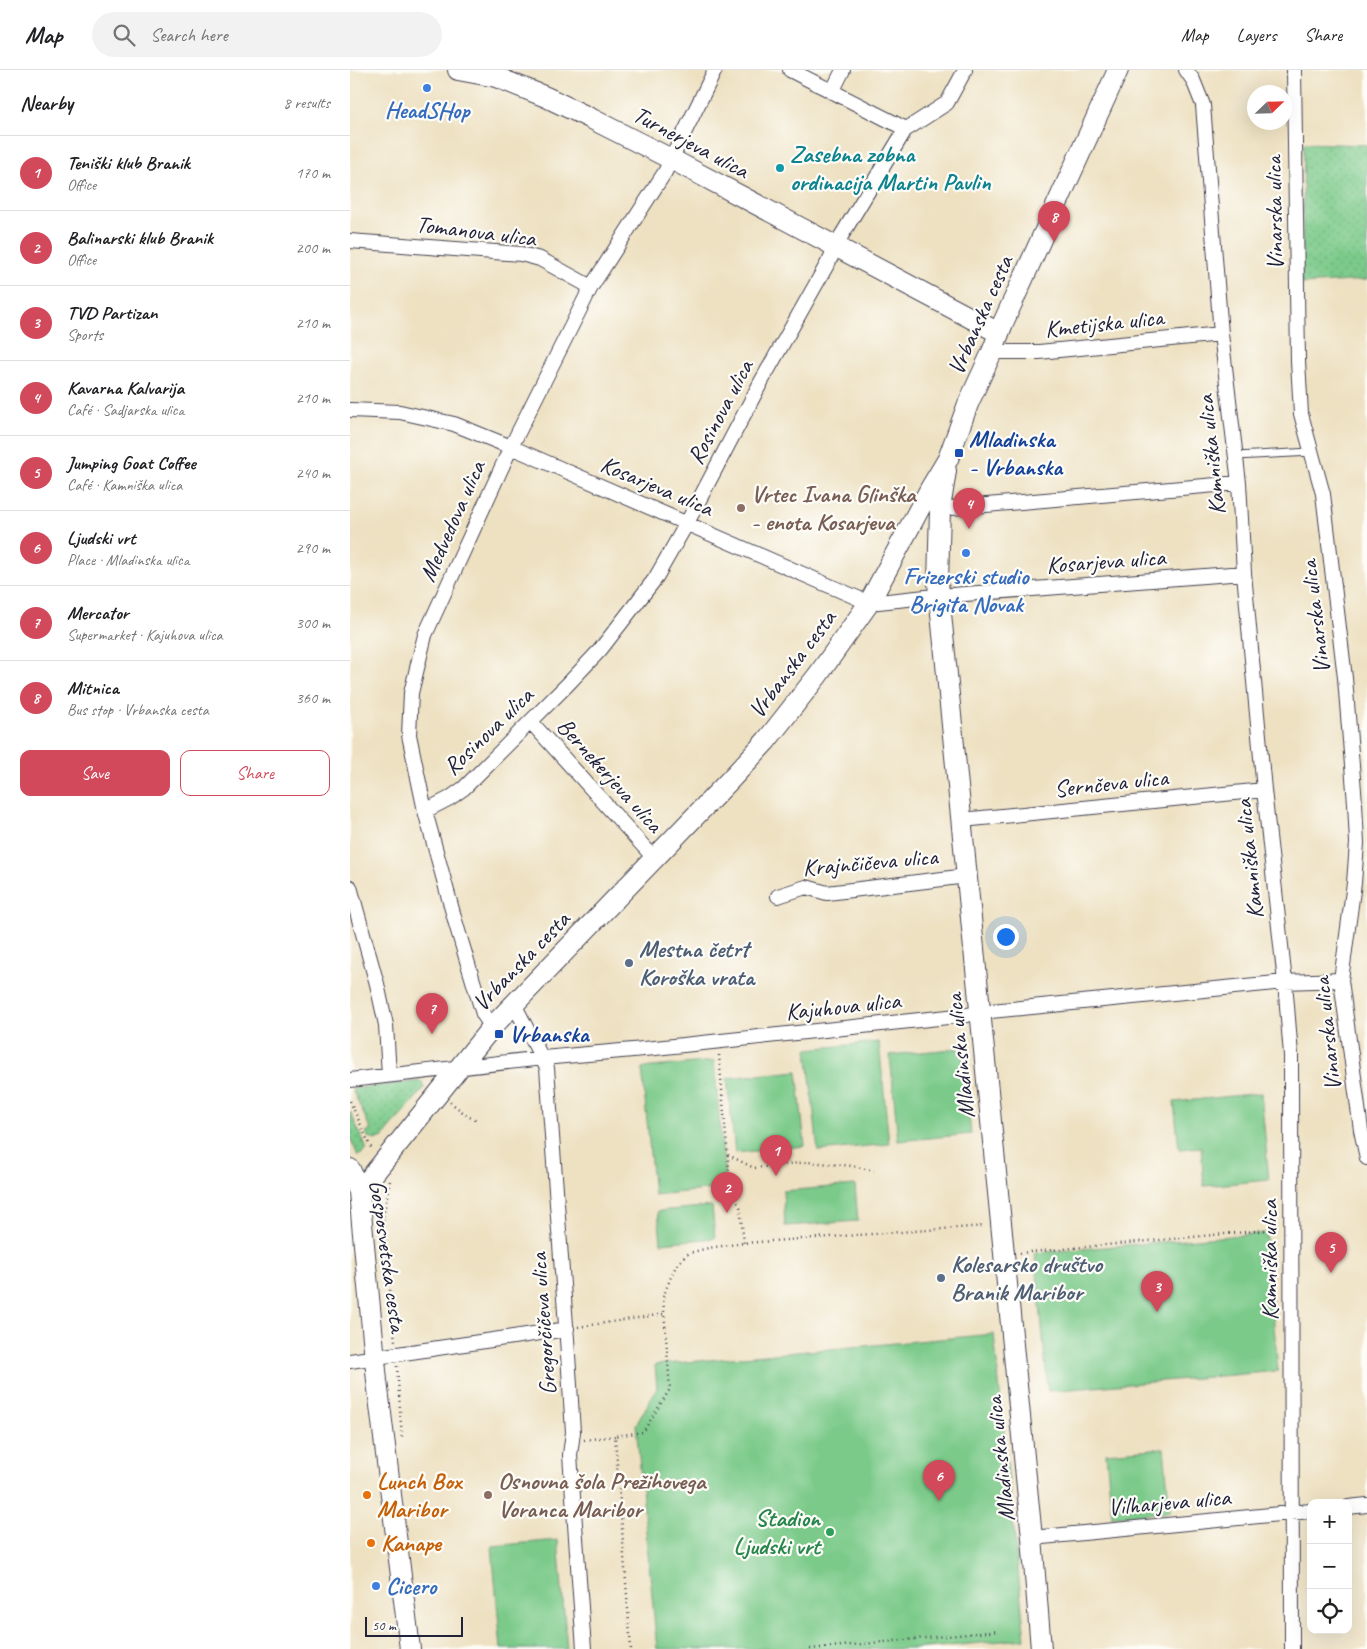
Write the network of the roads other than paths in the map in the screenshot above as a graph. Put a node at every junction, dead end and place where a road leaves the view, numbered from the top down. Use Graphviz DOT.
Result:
graph roads {
  1 [pos="458,70"];
  2 [pos="715,70"];
  3 [pos="790,70"];
  4 [pos="844,70"];
  5 [pos="965,70"];
  6 [pos="1118,70"];
  7 [pos="1186,70"];
  8 [pos="1294,70"];
  9 [pos="497,74"];
  10 [pos="832,92"];
  11 [pos="906,129"];
  12 [pos="671,159"];
  13 [pos="350,241"];
  14 [pos="836,247"];
  15 [pos="591,288"];
  16 [pos="999,333"];
  17 [pos="1221,334"];
  18 [pos="992,352"];
  19 [pos="350,410"];
  20 [pos="511,447"];
  21 [pos="1312,452"];
  22 [pos="1236,456"];
  23 [pos="948,459"];
  24 [pos="1239,483"];
  25 [pos="940,510"];
  26 [pos="687,524"];
  27 [pos="1244,573"];
  28 [pos="939,596"];
  29 [pos="869,603"];
  30 [pos="531,722"];
  31 [pos="1264,790"];
  32 [pos="425,811"];
  33 [pos="962,820"];
  34 [pos="655,859"];
  35 [pos="967,876"];
  36 [pos="350,888"];
  37 [pos="778,896"];
  38 [pos="1341,980"];
  39 [pos="1285,982"];
  40 [pos="514,1004"];
  41 [pos="981,1012"];
  42 [pos="492,1027"];
  43 [pos="542,1058"];
  44 [pos="459,1068"];
  45 [pos="389,1076"];
  46 [pos="350,1080"];
  47 [pos="1367,1158"];
  48 [pos="350,1169"];
  49 [pos="359,1192"];
  50 [pos="567,1329"];
  51 [pos="375,1357"];
  52 [pos="350,1361"];
  53 [pos="1367,1505"];
  54 [pos="1352,1507"];
  55 [pos="1307,1511"];
  56 [pos="1292,1513"];
  57 [pos="1032,1538"];
  58 [pos="410,1649"];
  59 [pos="584,1649"];
  60 [pos="1041,1649"];
  61 [pos="1292,1649"];
  1 -- 9 [label="street, Turnerjeva ulica"];
  2 -- 12 [label="street, Medvedova ulica"];
  3 -- 10 [label="street"];
  4 -- 10 [label="street"];
  5 -- 11 [label="street, Rosinova ulica"];
  6 -- 16 [label="street, Vrbanska cesta"];
  7 -- 17 [label="street, Kamniška ulica"];
  8 -- 21 [label="street, Vinarska ulica"];
  9 -- 12 [label="street, Turnerjeva ulica"];
  10 -- 11 [label="street"];
  11 -- 14 [label="street, Rosinova ulica"];
  12 -- 14 [label="street, Turnerjeva ulica"];
  12 -- 15 [label="street, Medvedova ulica"];
  13 -- 15 [label="street, Tomanova ulica"];
  14 -- 16 [label="street, Turnerjeva ulica"];
  14 -- 26 [label="street, Rosinova ulica"];
  15 -- 20 [label="street, Medvedova ulica"];
  16 -- 18 [label="street, Vrbanska cesta"];
  17 -- 18 [label="street, Kmetijska ulica"];
  17 -- 22 [label="street, Kamniška ulica"];
  18 -- 23 [label="street, Vrbanska cesta"];
  19 -- 20 [label="street, Kosarjeva ulica"];
  20 -- 26 [label="street, Kosarjeva ulica"];
  20 -- 32 [label="street, Medvedova ulica"];
  21 -- 22 [label="lane"];
  21 -- 38 [label="street, Vinarska ulica"];
  22 -- 24 [label="street, Kamniška ulica"];
  23 -- 25 [label="street, Mladinska ulica"];
  23 -- 29 [label="street, Vrbanska cesta"];
  24 -- 25 [label="street"];
  24 -- 27 [label="street, Kamniška ulica"];
  25 -- 28 [label="street, Mladinska ulica"];
  26 -- 29 [label="street, Kosarjeva ulica"];
  26 -- 30 [label="street, Rosinova ulica"];
  27 -- 28 [label="street, Kosarjeva ulica"];
  27 -- 31 [label="street, Kamniška ulica"];
  28 -- 29 [label="street, Kosarjeva ulica"];
  28 -- 33 [label="street, Mladinska ulica"];
  29 -- 34 [label="street, Vrbanska cesta"];
  30 -- 32 [label="street, Rosinova ulica"];
  30 -- 34 [label="street, Bernekerjeva ulica"];
  31 -- 33 [label="street, Sernčeva ulica"];
  31 -- 39 [label="street, Kamniška ulica"];
  32 -- 42 [label="street, Medvedova ulica"];
  33 -- 35 [label="street, Mladinska ulica"];
  34 -- 40 [label="street, Vrbanska cesta"];
  35 -- 37 [label="street, Krajnčičeva ulica"];
  35 -- 41 [label="street, Mladinska ulica"];
  36 -- 45 [label="street"];
  38 -- 39 [label="street, Kajuhova ulica"];
  38 -- 47 [label="street, Vinarska ulica"];
  39 -- 41 [label="street, Kajuhova ulica"];
  39 -- 56 [label="street, Kamniška ulica"];
  40 -- 42 [label="street, Vrbanska cesta"];
  40 -- 43 [label="street, Gregorčičeva ulica"];
  41 -- 43 [label="street, Kajuhova ulica"];
  41 -- 57 [label="street, Mladinska ulica"];
  42 -- 44 [label="street, Vrbanska cesta"];
  43 -- 44 [label="street, Kajuhova ulica"];
  43 -- 50 [label="street, Gregorčičeva ulica"];
  44 -- 45 [label="street, Kajuhova ulica"];
  44 -- 49 [label="street, Vrbanska cesta"];
  45 -- 46 [label="street, Kajuhova ulica"];
  48 -- 49 [label="street, Gosposvetska cesta"];
  49 -- 51 [label="street, Gosposvetska cesta"];
  50 -- 51 [label="street"];
  50 -- 59 [label="street, Gregorčičeva ulica"];
  51 -- 52 [label="street"];
  51 -- 58 [label="street, Gosposvetska cesta"];
  53 -- 54 [label="street"];
  55 -- 56 [label="street, Vilharjeva ulica"];
  56 -- 57 [label="street, Vilharjeva ulica"];
  56 -- 61 [label="street, Kamniška ulica"];
  57 -- 60 [label="street, Mladinska ulica"];
}
